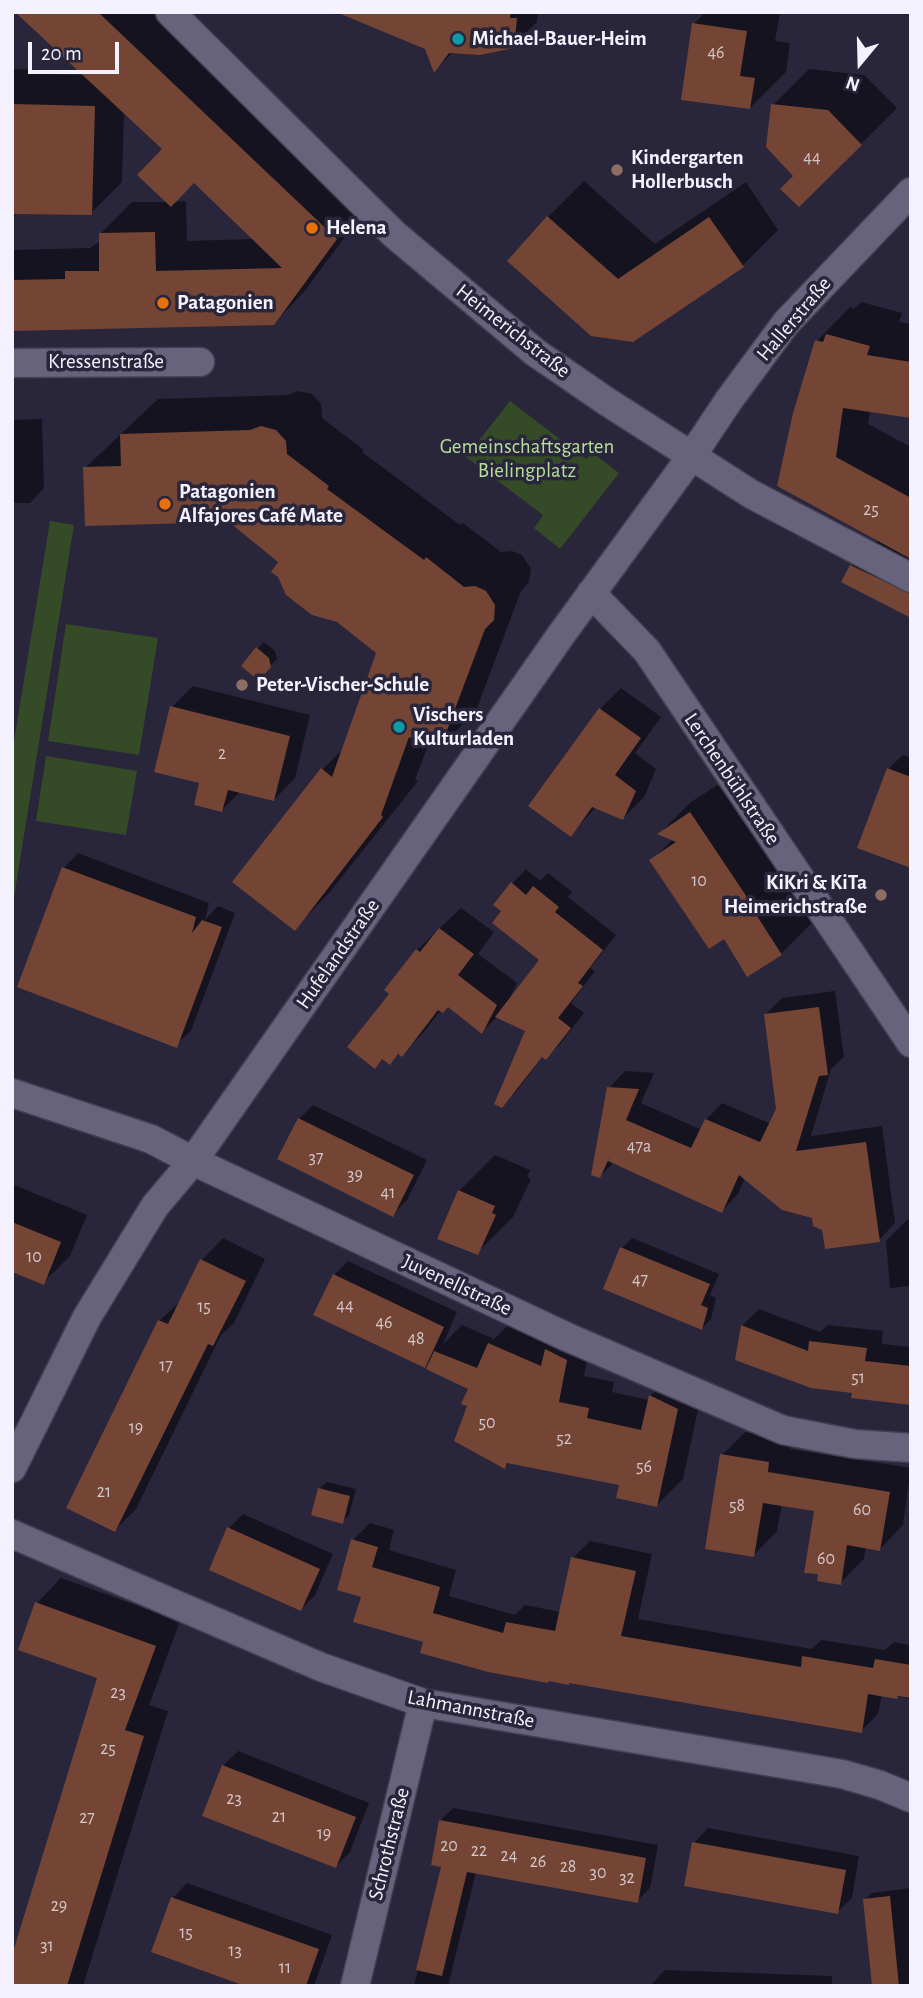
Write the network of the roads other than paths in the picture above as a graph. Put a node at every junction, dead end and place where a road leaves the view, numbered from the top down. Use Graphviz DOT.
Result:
graph roads {
  1 [pos="170,12"];
  2 [pos="911,192"];
  3 [pos="200,362"];
  4 [pos="12,363"];
  5 [pos="691,457"];
  6 [pos="911,578"];
  7 [pos="590,593"];
  8 [pos="911,1043"];
  9 [pos="12,1093"];
  10 [pos="192,1161"];
  11 [pos="911,1448"];
  12 [pos="12,1468"];
  13 [pos="12,1534"];
  14 [pos="423,1703"];
  15 [pos="911,1798"];
  16 [pos="355,1986"];
  1 -- 5 [label="street, Heimerichstraße"];
  2 -- 5 [label="street, Hallerstraße"];
  3 -- 4 [label="street, Kressenstraße"];
  5 -- 6 [label="street, Heimerichstraße"];
  5 -- 7 [label="street, Hufelandstraße"];
  7 -- 8 [label="street, Lerchenbühlstraße"];
  7 -- 10 [label="street, Hufelandstraße"];
  9 -- 10 [label="street, Juvenellstraße"];
  10 -- 11 [label="street, Juvenellstraße"];
  10 -- 12 [label="street, Hufelandstraße"];
  13 -- 14 [label="street, Lahmannstraße"];
  14 -- 15 [label="street, Lahmannstraße"];
  14 -- 16 [label="street, Schrothstraße"];
}
